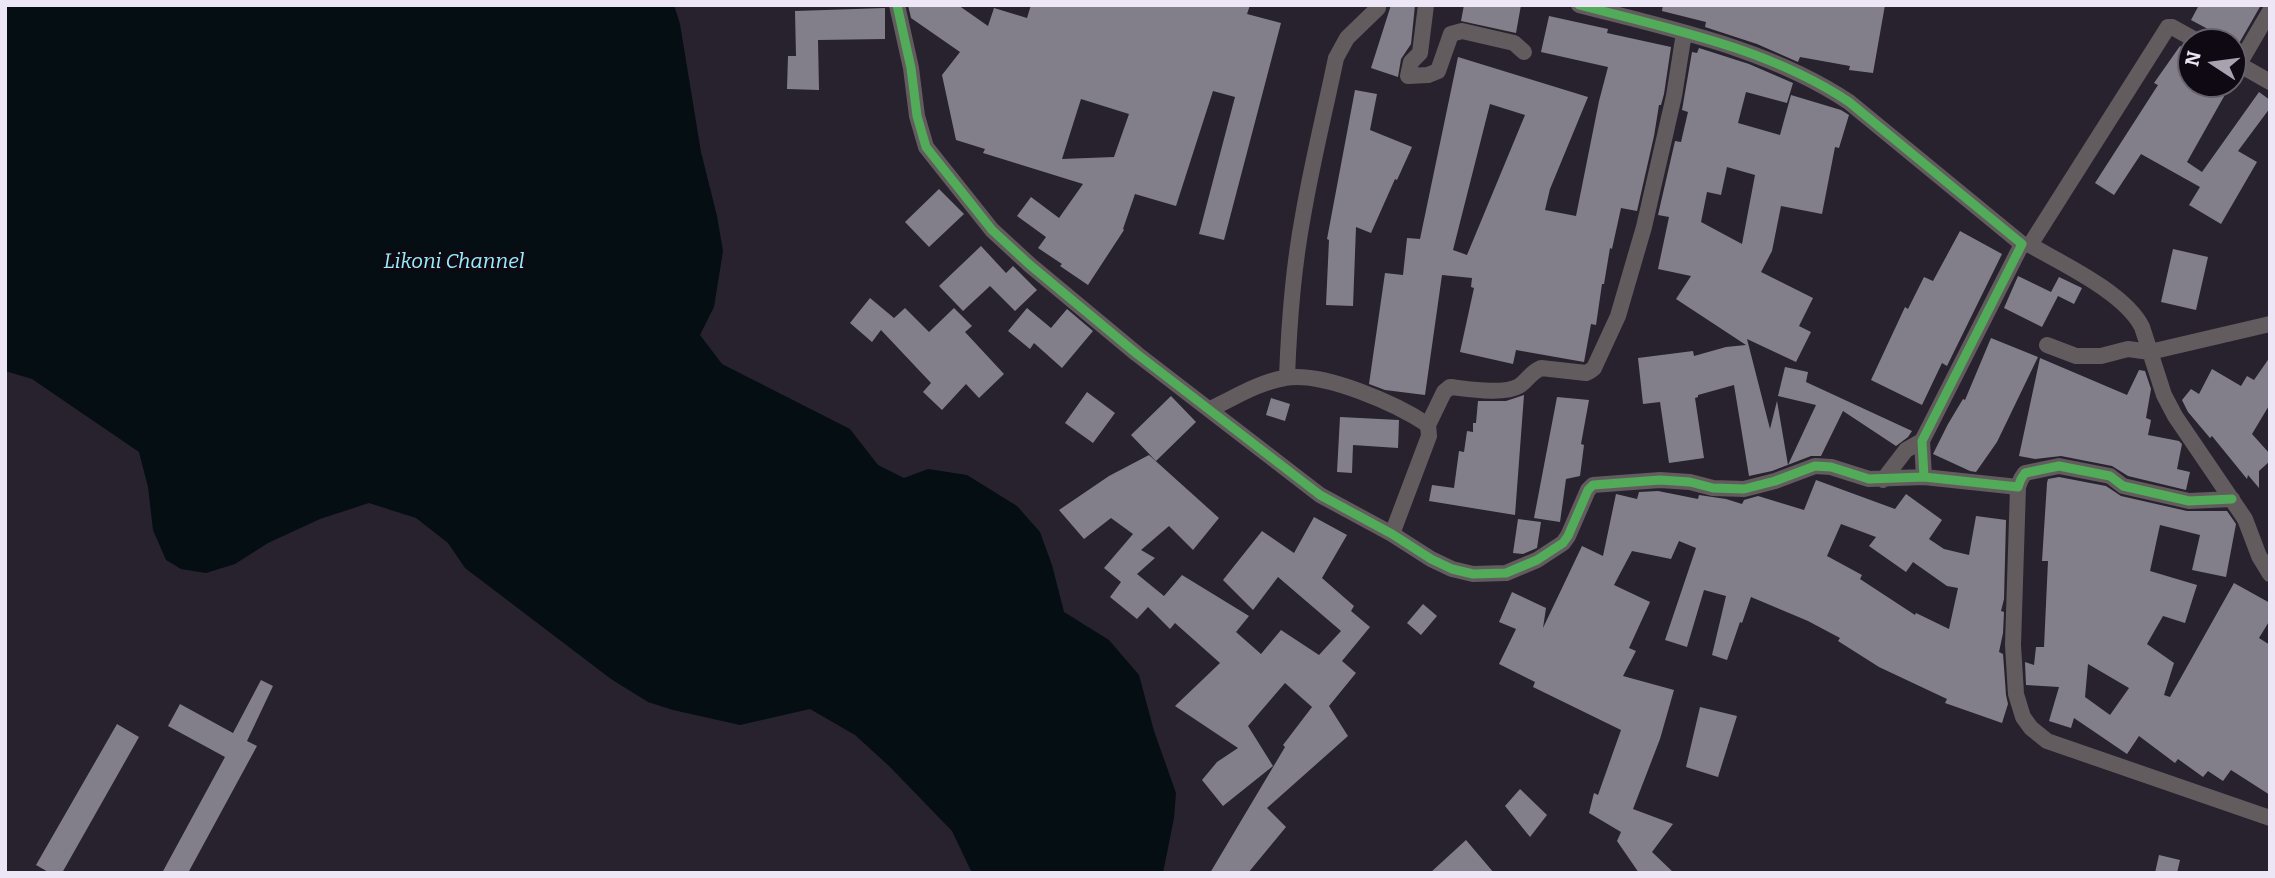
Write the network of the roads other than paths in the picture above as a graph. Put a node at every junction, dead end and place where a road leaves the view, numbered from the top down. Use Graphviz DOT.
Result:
graph roads {
  1 [pos="897,5"];
  2 [pos="1378,5"];
  3 [pos="1426,5"];
  4 [pos="1579,5"];
  5 [pos="2270,11"];
  6 [pos="2177,30"];
  7 [pos="1684,33"];
  8 [pos="2247,46"];
  9 [pos="1524,52"];
  10 [pos="2247,69"];
  11 [pos="2270,82"];
  12 [pos="2026,244"];
  13 [pos="2270,324"];
  14 [pos="2047,345"];
  15 [pos="2150,352"];
  16 [pos="1287,377"];
  17 [pos="1210,409"];
  18 [pos="1428,425"];
  19 [pos="1922,441"];
  20 [pos="1924,477"];
  21 [pos="1883,480"];
  22 [pos="2018,487"];
  23 [pos="2232,499"];
  24 [pos="1392,534"];
  25 [pos="2270,574"];
  26 [pos="2270,818"];
  1 -- 17 [label="street"];
  2 -- 16 [label="street"];
  3 -- 9 [label="street"];
  4 -- 7 [label="street"];
  5 -- 8 [label="street"];
  6 -- 12 [label="street"];
  7 -- 12 [label="street"];
  7 -- 18 [label="street"];
  10 -- 11 [label="street"];
  12 -- 15 [label="street"];
  12 -- 19 [label="street"];
  13 -- 15 [label="street"];
  14 -- 15 [label="street"];
  15 -- 23 [label="street"];
  16 -- 17 [label="street"];
  16 -- 18 [label="street"];
  17 -- 24 [label="street"];
  18 -- 24 [label="street"];
  19 -- 20 [label="street"];
  19 -- 21 [label="street"];
  20 -- 21 [label="street"];
  20 -- 22 [label="street"];
  21 -- 24 [label="street"];
  22 -- 23 [label="street"];
  22 -- 26 [label="street"];
  23 -- 25 [label="street"];
}
